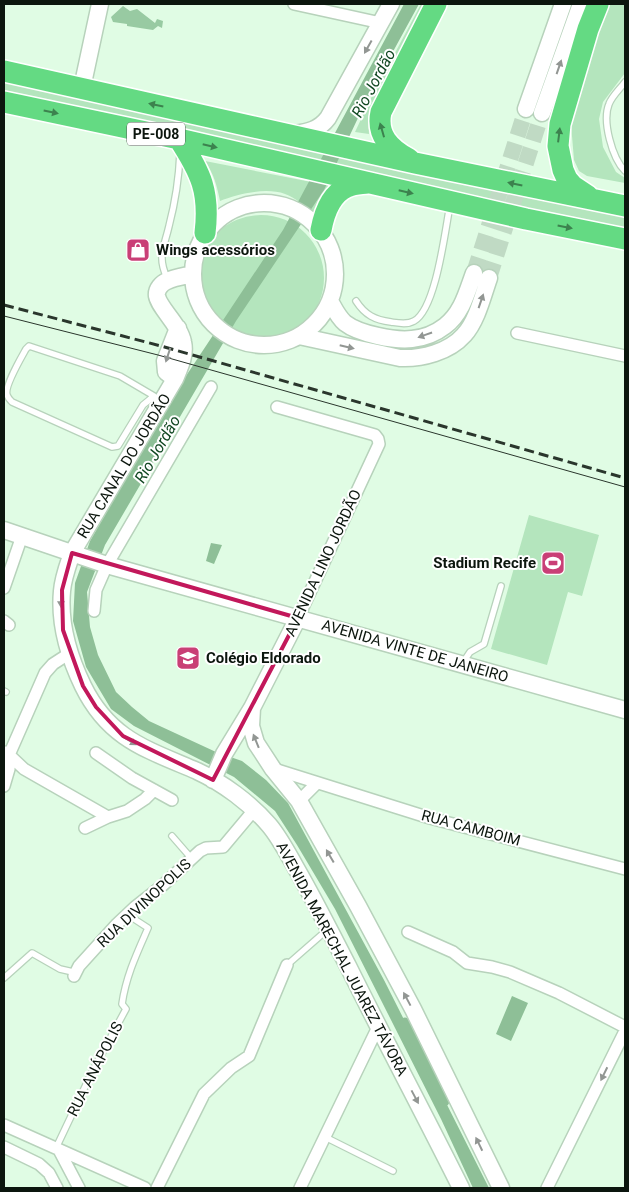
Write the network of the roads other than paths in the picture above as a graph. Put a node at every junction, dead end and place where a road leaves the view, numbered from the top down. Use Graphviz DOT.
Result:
graph roads {
  1 [pos="100,4"];
  2 [pos="294,4"];
  3 [pos="391,4"];
  4 [pos="436,4"];
  5 [pos="563,4"];
  6 [pos="581,4"];
  7 [pos="598,4"];
  8 [pos="381,23"];
  9 [pos="4,71"];
  10 [pos="625,82"];
  11 [pos="82,88"];
  12 [pos="4,102"];
  13 [pos="526,109"];
  14 [pos="542,113"];
  15 [pos="289,134"];
  16 [pos="179,139"];
  17 [pos="415,163"];
  18 [pos="625,170"];
  19 [pos="368,183"];
  20 [pos="597,201"];
  21 [pos="451,202"];
  22 [pos="625,206"];
  23 [pos="316,224"];
  24 [pos="205,233"];
  25 [pos="625,239"];
  26 [pos="193,274"];
  27 [pos="167,280"];
  28 [pos="330,300"];
  29 [pos="356,301"];
  30 [pos="517,333"];
  31 [pos="299,336"];
  32 [pos="625,356"];
  33 [pos="211,387"];
  34 [pos="158,399"];
  35 [pos="277,407"];
  36 [pos="4,530"];
  37 [pos="22,536"];
  38 [pos="73,553"];
  39 [pos="105,564"];
  40 [pos="502,586"];
  41 [pos="4,588"];
  42 [pos="94,611"];
  43 [pos="298,618"];
  44 [pos="70,653"];
  45 [pos="462,664"];
  46 [pos="252,708"];
  47 [pos="625,710"];
  48 [pos="6,752"];
  49 [pos="96,753"];
  50 [pos="273,769"];
  51 [pos="215,775"];
  52 [pos="317,783"];
  53 [pos="4,786"];
  54 [pos="154,790"];
  55 [pos="172,800"];
  56 [pos="299,801"];
  57 [pos="254,810"];
  58 [pos="108,816"];
  59 [pos="85,828"];
  60 [pos="172,836"];
  61 [pos="192,859"];
  62 [pos="625,870"];
  63 [pos="128,915"];
  64 [pos="329,928"];
  65 [pos="408,932"];
  66 [pos="287,965"];
  67 [pos="77,971"];
  68 [pos="4,978"];
  69 [pos="378,1027"];
  70 [pos="625,1029"];
  71 [pos="4,1125"];
  72 [pos="325,1137"];
  73 [pos="5,1147"];
  74 [pos="57,1150"];
  75 [pos="393,1171"];
  76 [pos="57,1188"];
  77 [pos="78,1188"];
  78 [pos="145,1188"];
  79 [pos="157,1188"];
  80 [pos="300,1188"];
  81 [pos="461,1188"];
  82 [pos="501,1188"];
  83 [pos="548,1188"];
  1 -- 11 [label="main road"];
  2 -- 8 [label="street"];
  3 -- 8 [label="main road"];
  17 -- 4 [label="highway, one-way"];
  5 -- 13 [label="main road"];
  14 -- 6 [label="main road, one-way"];
  20 -- 7 [label="highway, one-way"];
  8 -- 15 [label="main road, one-way"];
  9 -- 11 [label="highway, PE-008"];
  10 -- 18 [label="lane"];
  15 -- 11 [label="highway, PE-008, one-way"];
  12 -- 16 [label="highway, PE-008, one-way"];
  15 -- 17 [label="highway, PE-008"];
  16 -- 19 [label="highway, PE-008, one-way"];
  16 -- 24 [label="highway"];
  16 -- 27 [label="lane"];
  20 -- 17 [label="highway, PE-008, one-way"];
  19 -- 21 [label="highway, PE-008, one-way"];
  19 -- 23 [label="highway"];
  20 -- 22 [label="highway, PE-008"];
  21 -- 25 [label="highway, PE-008, one-way"];
  21 -- 29 [label="lane"];
  23 -- 24 [label="main road"];
  23 -- 28 [label="main road"];
  24 -- 26 [label="main road"];
  26 -- 27 [label="main road"];
  26 -- 31 [label="main road"];
  27 -- 34 [label="main road, RUA CANAL DO JORDÃO"];
  28 -- 31 [label="main road"];
  31 -- 28 [label="main road, one-way"];
  30 -- 32 [label="street"];
  33 -- 39 [label="street"];
  34 -- 34 [label="lane"];
  34 -- 38 [label="main road, RUA CANAL DO JORDÃO"];
  35 -- 43 [label="street, AVENIDA LINO JORDÃO"];
  36 -- 37 [label="main road, AVENIDA VINTE DE JANEIRO"];
  37 -- 38 [label="main road, AVENIDA VINTE DE JANEIRO"];
  37 -- 41 [label="street"];
  38 -- 39 [label="main road, AVENIDA VINTE DE JANEIRO"];
  38 -- 44 [label="main road, AVENIDA MARECHAL JUAREZ TÁVORA, one-way"];
  39 -- 42 [label="street"];
  39 -- 43 [label="main road, AVENIDA VINTE DE JANEIRO"];
  40 -- 45 [label="lane"];
  43 -- 45 [label="main road, AVENIDA VINTE DE JANEIRO"];
  43 -- 46 [label="main road, AVENIDA LINO JORDÃO"];
  44 -- 48 [label="street"];
  44 -- 51 [label="main road, AVENIDA MARECHAL JUAREZ TÁVORA, one-way"];
  45 -- 47 [label="main road, AVENIDA VINTE DE JANEIRO"];
  50 -- 46 [label="main road, one-way"];
  46 -- 51 [label="main road, AVENIDA LINO JORDÃO"];
  48 -- 53 [label="street"];
  48 -- 58 [label="street"];
  49 -- 54 [label="street"];
  50 -- 52 [label="street, RUA CAMBOIM"];
  50 -- 56 [label="main road"];
  51 -- 57 [label="main road, AVENIDA MARECHAL JUAREZ TÁVORA"];
  52 -- 56 [label="street"];
  52 -- 62 [label="street, RUA CAMBOIM"];
  54 -- 55 [label="street"];
  54 -- 58 [label="street"];
  82 -- 56 [label="main road, one-way"];
  57 -- 61 [label="street, RUA DIVINOPOLIS"];
  57 -- 64 [label="main road, AVENIDA MARECHAL JUAREZ TÁVORA"];
  58 -- 59 [label="street"];
  60 -- 61 [label="lane"];
  61 -- 63 [label="street, RUA DIVINOPOLIS"];
  63 -- 67 [label="street, RUA DIVINOPOLIS"];
  63 -- 74 [label="lane, RUA ANÁPOLIS"];
  64 -- 66 [label="lane"];
  64 -- 69 [label="main road, AVENIDA MARECHAL JUAREZ TÁVORA"];
  65 -- 70 [label="street"];
  66 -- 79 [label="street"];
  67 -- 68 [label="lane"];
  69 -- 72 [label="street"];
  69 -- 81 [label="main road, AVENIDA MARECHAL JUAREZ TÁVORA, one-way"];
  70 -- 83 [label="street, one-way"];
  71 -- 74 [label="street"];
  72 -- 75 [label="lane"];
  72 -- 80 [label="street"];
  73 -- 76 [label="street"];
  74 -- 77 [label="street"];
  74 -- 78 [label="street"];
}
